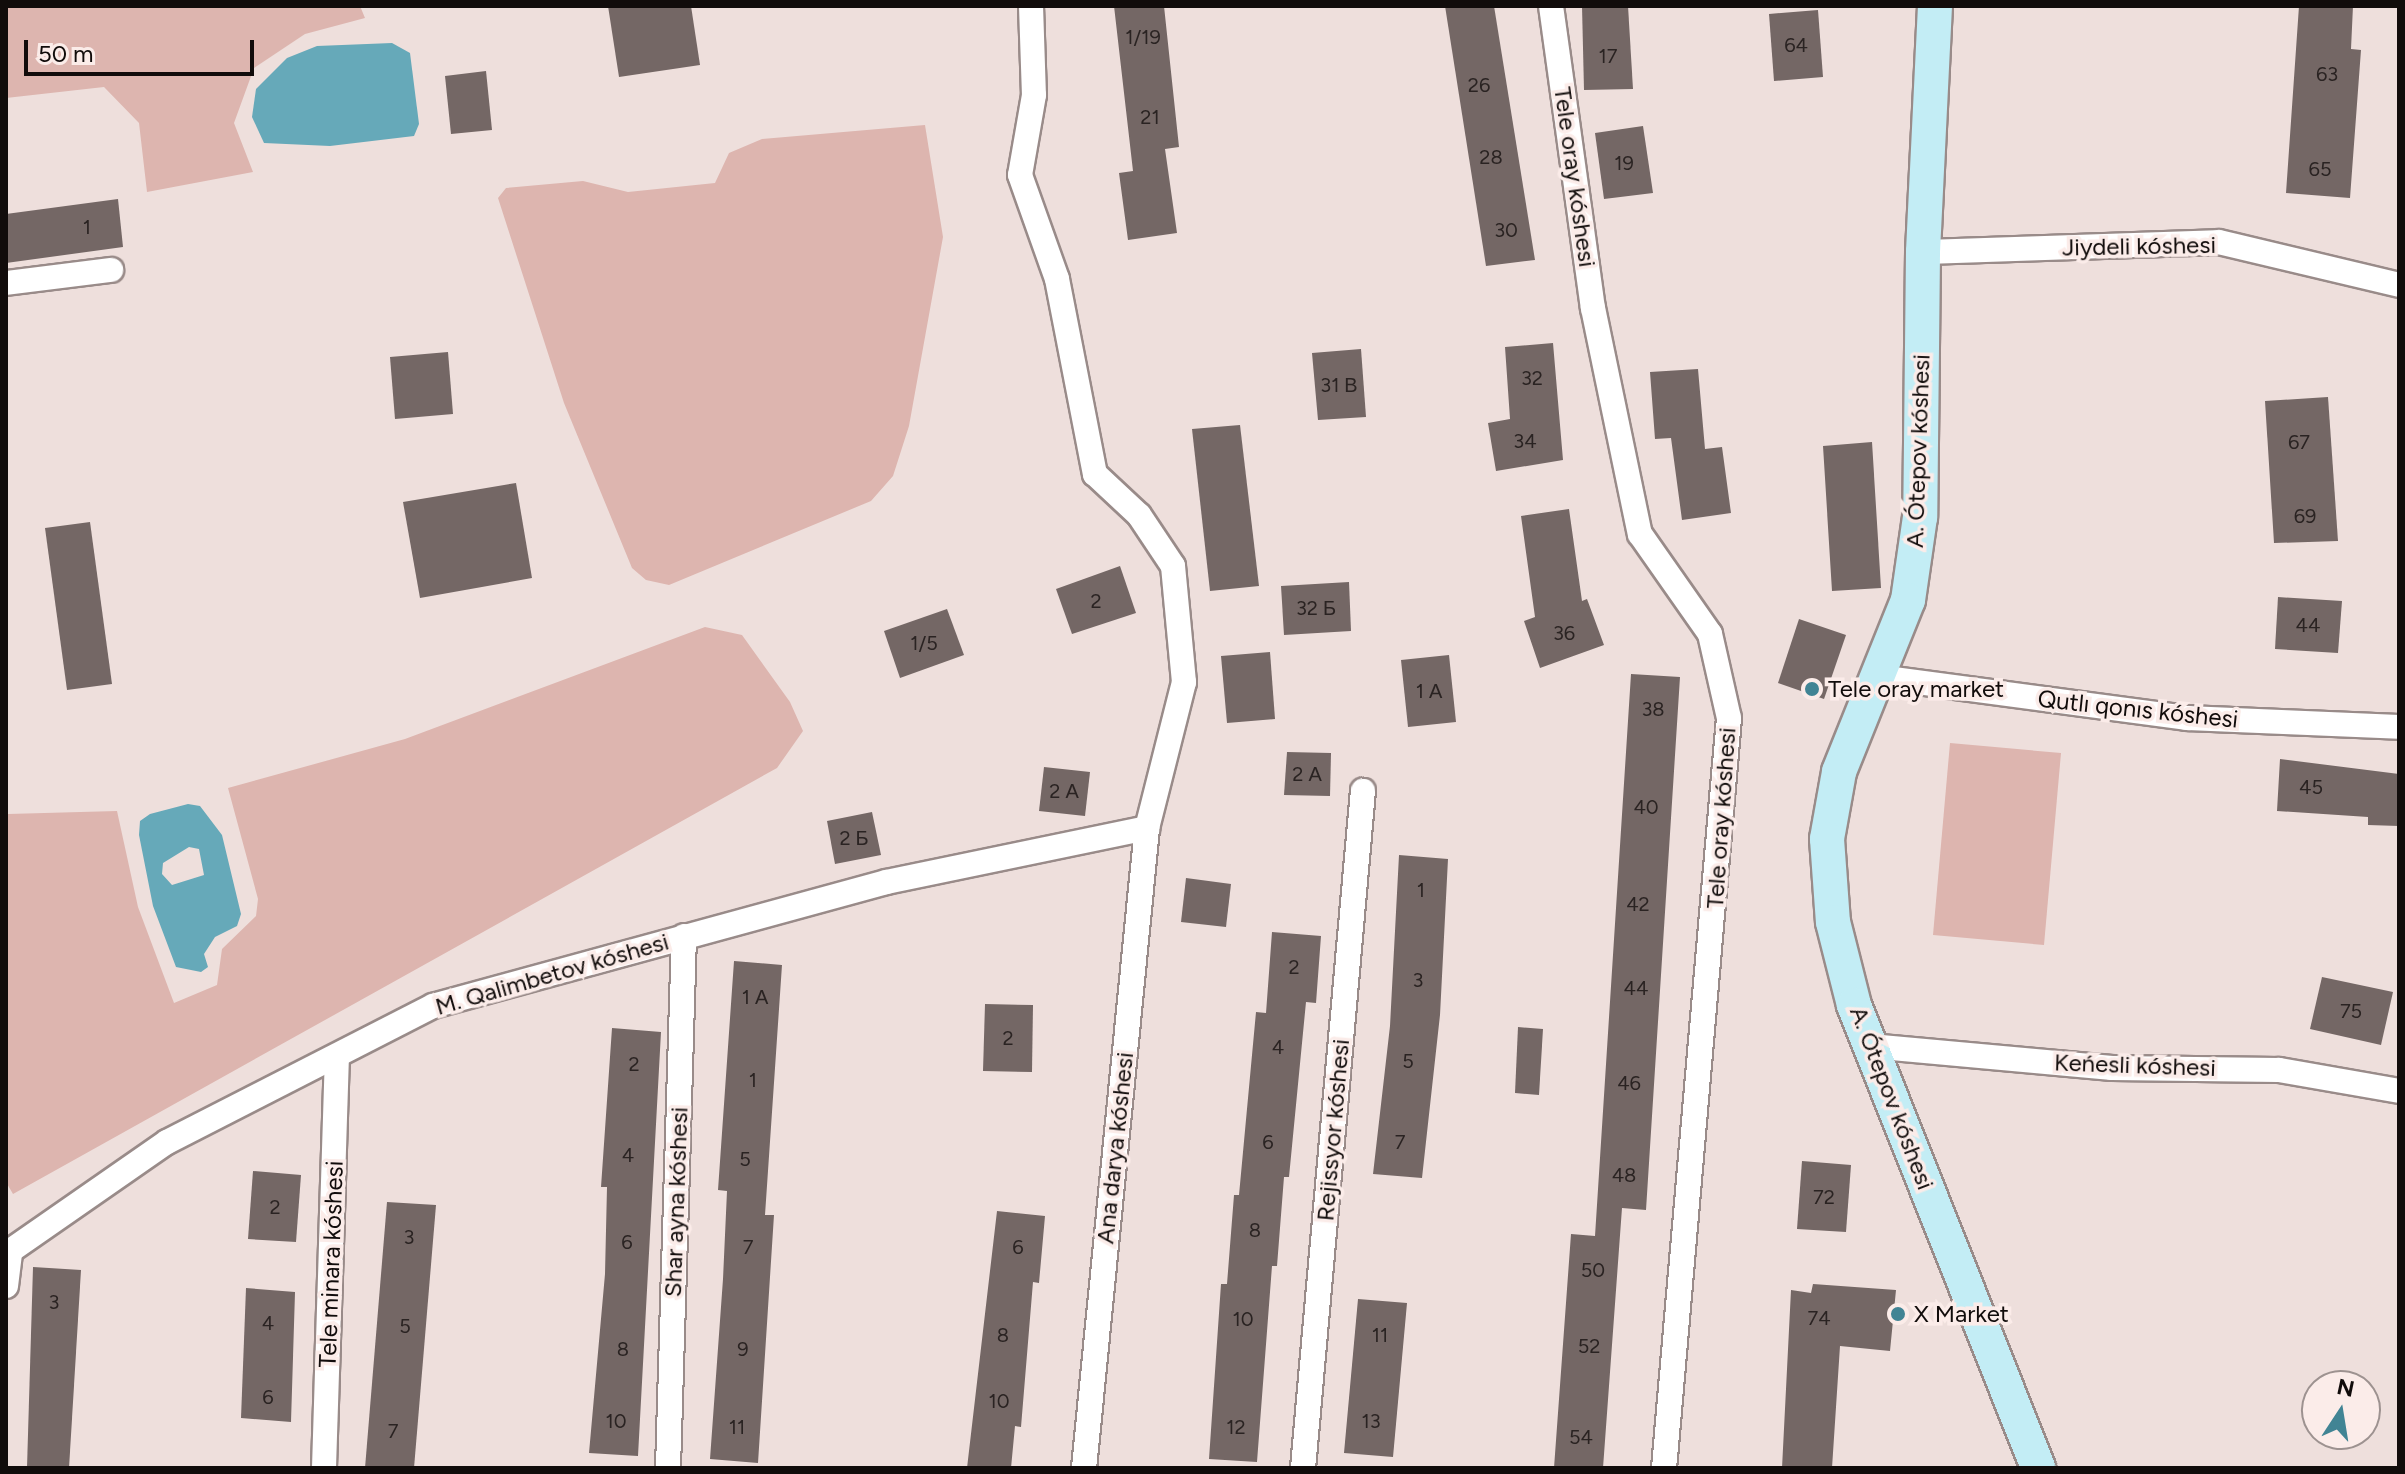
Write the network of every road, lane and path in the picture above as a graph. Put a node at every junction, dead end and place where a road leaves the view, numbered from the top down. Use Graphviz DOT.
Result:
graph roads {
  1 [pos="1031,6"];
  2 [pos="1551,6"];
  3 [pos="1935,6"];
  4 [pos="1923,252"];
  5 [pos="111,270"];
  6 [pos="6,283"];
  7 [pos="2399,285"];
  8 [pos="1879,677"];
  9 [pos="2399,727"];
  10 [pos="1363,791"];
  11 [pos="1147,828"];
  12 [pos="684,936"];
  13 [pos="1870,1046"];
  14 [pos="337,1059"];
  15 [pos="2399,1091"];
  16 [pos="6,1286"];
  17 [pos="324,1468"];
  18 [pos="668,1468"];
  19 [pos="1084,1468"];
  20 [pos="1303,1468"];
  21 [pos="1664,1468"];
  22 [pos="2038,1468"];
  1 -- 11 [label="street, Ana darya kóshesi"];
  2 -- 21 [label="street, Tele oray kóshesi"];
  3 -- 4 [label="street, A. Ótepov kóshesi"];
  4 -- 7 [label="street, Jiydeli kóshesi"];
  4 -- 8 [label="street, A. Ótepov kóshesi"];
  5 -- 6 [label="street"];
  8 -- 9 [label="street, Qutlı qonıs kóshesi"];
  8 -- 13 [label="street, A. Ótepov kóshesi"];
  10 -- 20 [label="street, Rejissyor kóshesi"];
  11 -- 12 [label="street, M. Qalimbetov kóshesi"];
  11 -- 19 [label="street, Ana darya kóshesi"];
  12 -- 14 [label="street, M. Qalimbetov kóshesi"];
  12 -- 18 [label="street, Shar ayna kóshesi"];
  13 -- 15 [label="street, Keńesli kóshesi"];
  13 -- 22 [label="street, A. Ótepov kóshesi"];
  14 -- 16 [label="street, M. Qalimbetov kóshesi"];
  14 -- 17 [label="street, Tele minara kóshesi"];
}
